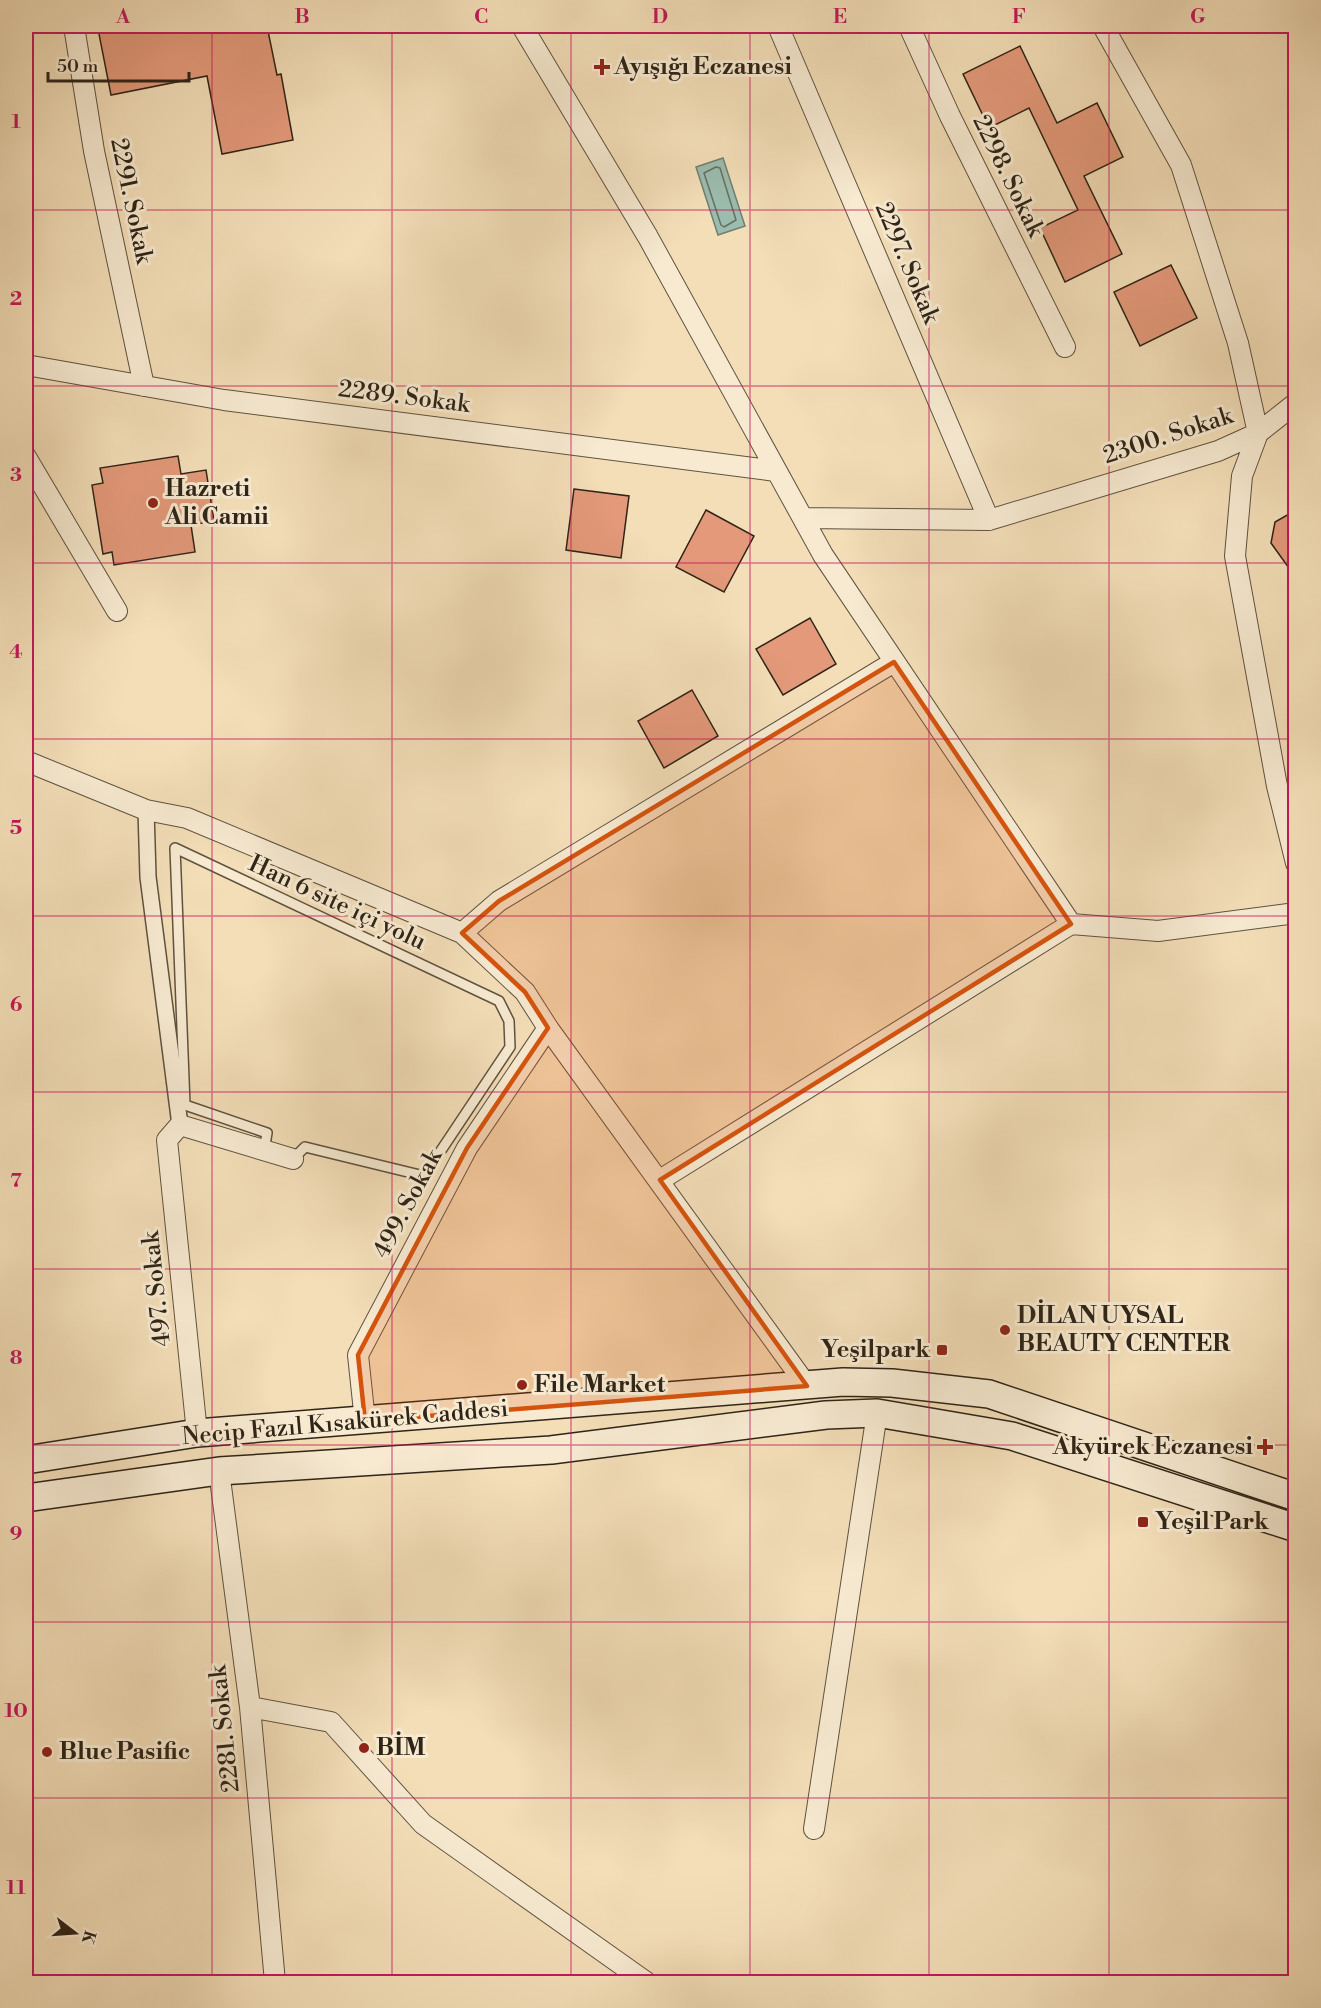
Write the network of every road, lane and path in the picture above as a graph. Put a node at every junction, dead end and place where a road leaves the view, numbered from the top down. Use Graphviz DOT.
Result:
graph roads {
  1 [pos="75,26"];
  2 [pos="522,26"];
  3 [pos="778,26"];
  4 [pos="909,26"];
  5 [pos="1103,26"];
  6 [pos="1065,347"];
  7 [pos="26,365"];
  8 [pos="144,386"];
  9 [pos="1296,403"];
  10 [pos="1258,433"];
  11 [pos="26,457"];
  12 [pos="777,471"];
  13 [pos="803,519"];
  14 [pos="989,520"];
  15 [pos="117,611"];
  16 [pos="894,662"];
  17 [pos="26,761"];
  18 [pos="146,810"];
  19 [pos="1296,863"];
  20 [pos="1296,913"];
  21 [pos="1071,924"];
  22 [pos="462,933"];
  23 [pos="548,1028"];
  24 [pos="173,1133"];
  25 [pos="264,1151"];
  26 [pos="293,1160"];
  27 [pos="660,1180"];
  28 [pos="807,1386"];
  29 [pos="877,1413"];
  30 [pos="826,1415"];
  31 [pos="364,1421"];
  32 [pos="197,1433"];
  33 [pos="26,1460"];
  34 [pos="219,1471"];
  35 [pos="1296,1497"];
  36 [pos="26,1498"];
  37 [pos="1296,1528"];
  38 [pos="250,1707"];
  39 [pos="814,1829"];
  40 [pos="275,1983"];
  41 [pos="646,1983"];
  1 -- 8 [label="street, 2291. Sokak"];
  2 -- 12 [label="street"];
  3 -- 14 [label="street, 2297. Sokak"];
  4 -- 6 [label="street, 2298. Sokak"];
  5 -- 10 [label="street, 2300. Sokak"];
  7 -- 8 [label="street, 2289. Sokak"];
  8 -- 12 [label="street, 2289. Sokak"];
  9 -- 10 [label="street"];
  10 -- 14 [label="street, 2300. Sokak"];
  10 -- 19 [label="street"];
  11 -- 15 [label="street"];
  12 -- 13 [label="street"];
  13 -- 14 [label="street, 2300. Sokak"];
  13 -- 16 [label="street"];
  16 -- 21 [label="street"];
  16 -- 22 [label="street"];
  17 -- 18 [label="street"];
  18 -- 22 [label="street"];
  18 -- 24 [label="street"];
  20 -- 21 [label="street"];
  21 -- 27 [label="street"];
  22 -- 23 [label="street"];
  23 -- 27 [label="street"];
  23 -- 31 [label="street, 499. Sokak"];
  24 -- 25 [label="street"];
  24 -- 32 [label="street, 497. Sokak"];
  25 -- 26 [label="street"];
  25 -- 26 [label="lane, Han 6 site içi yolu"];
  27 -- 28 [label="street"];
  28 -- 30 [label="main road"];
  28 -- 31 [label="main road, Necip Fazıl Kısakürek Caddesi"];
  28 -- 35 [label="main road, Necip Fazıl Kısakürek Caddesi"];
  29 -- 30 [label="main road, Necip Fazıl Kısakürek Caddesi"];
  29 -- 37 [label="main road, Necip Fazıl Kısakürek Caddesi"];
  29 -- 39 [label="street"];
  30 -- 34 [label="main road, Necip Fazıl Kısakürek Caddesi"];
  31 -- 32 [label="main road, Necip Fazıl Kısakürek Caddesi"];
  32 -- 33 [label="main road, Necip Fazıl Kısakürek Caddesi"];
  32 -- 34 [label="main road"];
  34 -- 36 [label="main road, Necip Fazıl Kısakürek Caddesi"];
  34 -- 38 [label="street, 2281. Sokak"];
  38 -- 40 [label="street, 2281. Sokak"];
  38 -- 41 [label="street"];
}
